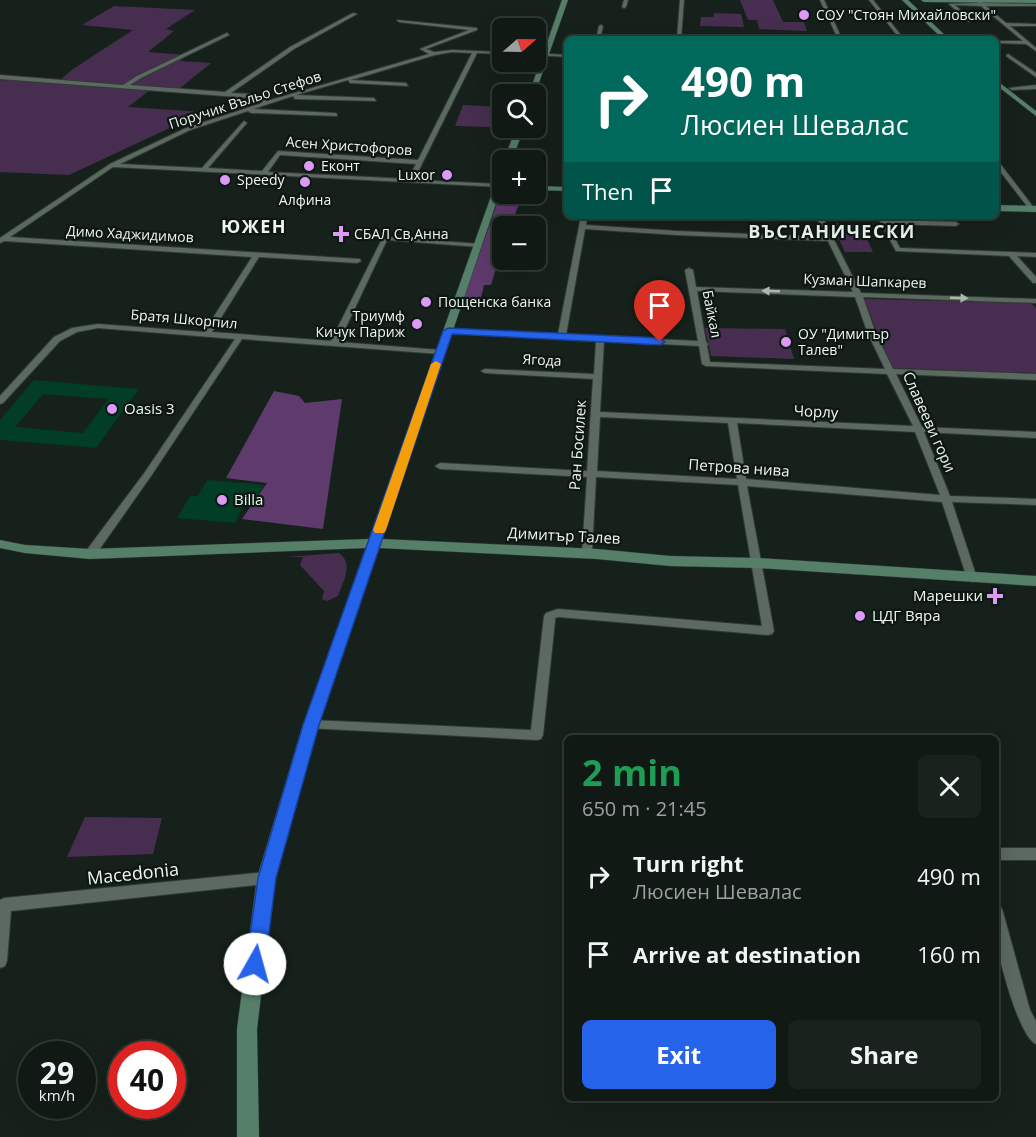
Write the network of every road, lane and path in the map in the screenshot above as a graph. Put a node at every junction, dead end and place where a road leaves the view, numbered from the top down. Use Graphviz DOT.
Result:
graph roads {
  1 [pos="565,0"];
  2 [pos="626,0"];
  3 [pos="682,0"];
  4 [pos="822,0"];
  5 [pos="872,0"];
  6 [pos="905,0"];
  7 [pos="912,0"];
  8 [pos="924,0"];
  9 [pos="978,2"];
  10 [pos="1036,3"];
  11 [pos="624,7"];
  12 [pos="355,14"];
  13 [pos="399,21"];
  14 [pos="969,21"];
  15 [pos="1004,24"];
  16 [pos="1036,24"];
  17 [pos="601,27"];
  18 [pos="227,34"];
  19 [pos="599,36"];
  20 [pos="679,36"];
  21 [pos="839,36"];
  22 [pos="900,36"];
  23 [pos="943,36"];
  24 [pos="950,36"];
  25 [pos="999,42"];
  26 [pos="1025,43"];
  27 [pos="1036,43"];
  28 [pos="1036,50"];
  29 [pos="475,52"];
  30 [pos="492,53"];
  31 [pos="434,54"];
  32 [pos="547,55"];
  33 [pos="1008,55"];
  34 [pos="564,56"];
  35 [pos="1036,75"];
  36 [pos="0,77"];
  37 [pos="999,78"];
  38 [pos="341,81"];
  39 [pos="535,84"];
  40 [pos="999,84"];
  41 [pos="406,85"];
  42 [pos="125,87"];
  43 [pos="1036,87"];
  44 [pos="999,88"];
  45 [pos="1008,88"];
  46 [pos="226,94"];
  47 [pos="285,97"];
  48 [pos="374,100"];
  49 [pos="267,103"];
  50 [pos="1036,107"];
  51 [pos="242,111"];
  52 [pos="1036,114"];
  53 [pos="335,115"];
  54 [pos="244,123"];
  55 [pos="419,162"];
  56 [pos="112,165"];
  57 [pos="202,171"];
  58 [pos="332,171"];
  59 [pos="1000,172"];
  60 [pos="263,174"];
  61 [pos="326,177"];
  62 [pos="410,181"];
  63 [pos="492,186"];
  64 [pos="546,188"];
  65 [pos="564,189"];
  66 [pos="494,204"];
  67 [pos="999,208"];
  68 [pos="1034,209"];
  69 [pos="583,219"];
  70 [pos="821,219"];
  71 [pos="953,219"];
  72 [pos="582,227"];
  73 [pos="831,239"];
  74 [pos="1,240"];
  75 [pos="479,245"];
  76 [pos="257,254"];
  77 [pos="1011,254"];
  78 [pos="1036,255"];
  79 [pos="357,261"];
  80 [pos="689,270"];
  81 [pos="1036,281"];
  82 [pos="693,289"];
  83 [pos="858,294"];
  84 [pos="1036,301"];
  85 [pos="448,331"];
  86 [pos="207,334"];
  87 [pos="562,336"];
  88 [pos="240,337"];
  89 [pos="600,339"];
  90 [pos="334,344"];
  91 [pos="704,344"];
  92 [pos="440,352"];
  93 [pos="889,370"];
  94 [pos="485,371"];
  95 [pos="598,377"];
  96 [pos="1036,377"];
  97 [pos="0,402"];
  98 [pos="595,414"];
  99 [pos="732,422"];
  100 [pos="918,430"];
  101 [pos="1036,435"];
  102 [pos="440,466"];
  103 [pos="592,475"];
  104 [pos="740,482"];
  105 [pos="946,499"];
  106 [pos="1036,502"];
  107 [pos="0,543"];
  108 [pos="375,543"];
  109 [pos="90,554"];
  110 [pos="587,554"];
  111 [pos="758,563"];
  112 [pos="972,578"];
  113 [pos="1036,581"];
  114 [pos="311,725"];
  115 [pos="999,854"];
  116 [pos="1036,854"];
  117 [pos="267,878"];
  118 [pos="999,923"];
  119 [pos="0,962"];
  120 [pos="1036,1036"];
  121 [pos="248,1137"];
  1 -- 32 [label="street"];
  2 -- 11 [label="street"];
  3 -- 20 [label="street"];
  4 -- 21 [label="street"];
  5 -- 22 [label="street"];
  6 -- 23 [label="street"];
  7 -- 24 [label="street"];
  8 -- 9 [label="street"];
  9 -- 10 [label="street"];
  9 -- 14 [label="street"];
  9 -- 15 [label="street"];
  12 -- 46 [label="street"];
  13 -- 31 [label="street"];
  15 -- 16 [label="street"];
  15 -- 26 [label="street"];
  17 -- 19 [label="street"];
  18 -- 42 [label="street"];
  25 -- 26 [label="street"];
  26 -- 27 [label="street"];
  26 -- 28 [label="street"];
  29 -- 30 [label="street, Поручик Въльо Стефов"];
  29 -- 31 [label="street, Поручик Въльо Стефов"];
  29 -- 55 [label="street"];
  31 -- 38 [label="street, Поручик Въльо Стефов"];
  32 -- 34 [label="street"];
  32 -- 39 [label="street"];
  33 -- 35 [label="street"];
  36 -- 42 [label="street"];
  37 -- 45 [label="street"];
  38 -- 41 [label="street"];
  38 -- 47 [label="street, Поручик Въльо Стефов"];
  40 -- 45 [label="street"];
  42 -- 46 [label="street"];
  43 -- 45 [label="street"];
  44 -- 45 [label="street"];
  45 -- 50 [label="street"];
  45 -- 52 [label="street"];
  46 -- 49 [label="street"];
  47 -- 48 [label="street"];
  47 -- 49 [label="street, Поручик Въльо Стефов"];
  49 -- 51 [label="street, Поручик Въльо Стефов"];
  51 -- 53 [label="street"];
  51 -- 56 [label="street, Поручик Въльо Стефов"];
  54 -- 57 [label="street"];
  55 -- 60 [label="street, Асен Христофоров"];
  55 -- 62 [label="street"];
  56 -- 57 [label="street, Асен Христофоров"];
  56 -- 74 [label="street, Поручик Въльо Стефов"];
  57 -- 60 [label="street, Асен Христофоров"];
  58 -- 61 [label="street"];
  59 -- 68 [label="street"];
  60 -- 61 [label="street, Асен Христофоров"];
  61 -- 62 [label="street, Асен Христофоров"];
  62 -- 63 [label="street, Асен Христофоров"];
  64 -- 65 [label="street"];
  66 -- 75 [label="street"];
  67 -- 68 [label="street"];
  69 -- 72 [label="street"];
  70 -- 73 [label="street, Славееви гори"];
  71 -- 77 [label="street"];
  72 -- 73 [label="street"];
  72 -- 87 [label="street"];
  73 -- 83 [label="street, Славееви гори"];
  74 -- 76 [label="street, Димо Хаджидимов"];
  75 -- 85 [label="street"];
  75 -- 90 [label="street"];
  76 -- 79 [label="street, Димо Хаджидимов"];
  76 -- 86 [label="street"];
  77 -- 78 [label="street"];
  77 -- 81 [label="street"];
  80 -- 82 [label="street, Байкал"];
  83 -- 82 [label="street, Кузман Шапкарев, one-way"];
  82 -- 91 [label="street, Байкал"];
  83 -- 84 [label="street, Кузман Шапкарев, one-way"];
  83 -- 93 [label="street, Славееви гори"];
  85 -- 87 [label="street"];
  85 -- 92 [label="street"];
  86 -- 88 [label="street, Братя Шкорпил"];
  86 -- 97 [label="street, Братя Шкорпил"];
  87 -- 89 [label="street"];
  88 -- 90 [label="street, Братя Шкорпил"];
  88 -- 109 [label="street"];
  89 -- 91 [label="street"];
  89 -- 95 [label="street, Ран Босилек"];
  90 -- 92 [label="street, Братя Шкорпил"];
  91 -- 93 [label="street, Байкал"];
  92 -- 108 [label="street"];
  93 -- 96 [label="street"];
  93 -- 100 [label="street, Славееви гори"];
  94 -- 95 [label="street, Ягода"];
  95 -- 98 [label="street, Ран Босилек"];
  98 -- 99 [label="street, Чорлу"];
  98 -- 103 [label="street, Ран Босилек"];
  99 -- 100 [label="street, Чорлу"];
  99 -- 104 [label="street"];
  100 -- 101 [label="street, Чорлу"];
  100 -- 105 [label="street, Славееви гори"];
  102 -- 103 [label="street, Петрова нива"];
  103 -- 104 [label="street, Петрова нива"];
  103 -- 110 [label="street, Ран Босилек"];
  104 -- 105 [label="street, Петрова нива"];
  104 -- 111 [label="street"];
  105 -- 106 [label="street, Петрова нива"];
  105 -- 112 [label="street, Славееви гори"];
  107 -- 109 [label="street, Димитър Талев"];
  108 -- 109 [label="street, Димитър Талев"];
  108 -- 110 [label="street, Димитър Талев"];
  108 -- 114 [label="street"];
  110 -- 111 [label="street, Димитър Талев"];
  111 -- 112 [label="street, Димитър Талев"];
  111 -- 114 [label="street"];
  112 -- 113 [label="street, Димитър Талев"];
  114 -- 117 [label="street"];
  115 -- 116 [label="street"];
  117 -- 119 [label="street, Macedonia"];
  117 -- 121 [label="street"];
  118 -- 120 [label="street"];
}
